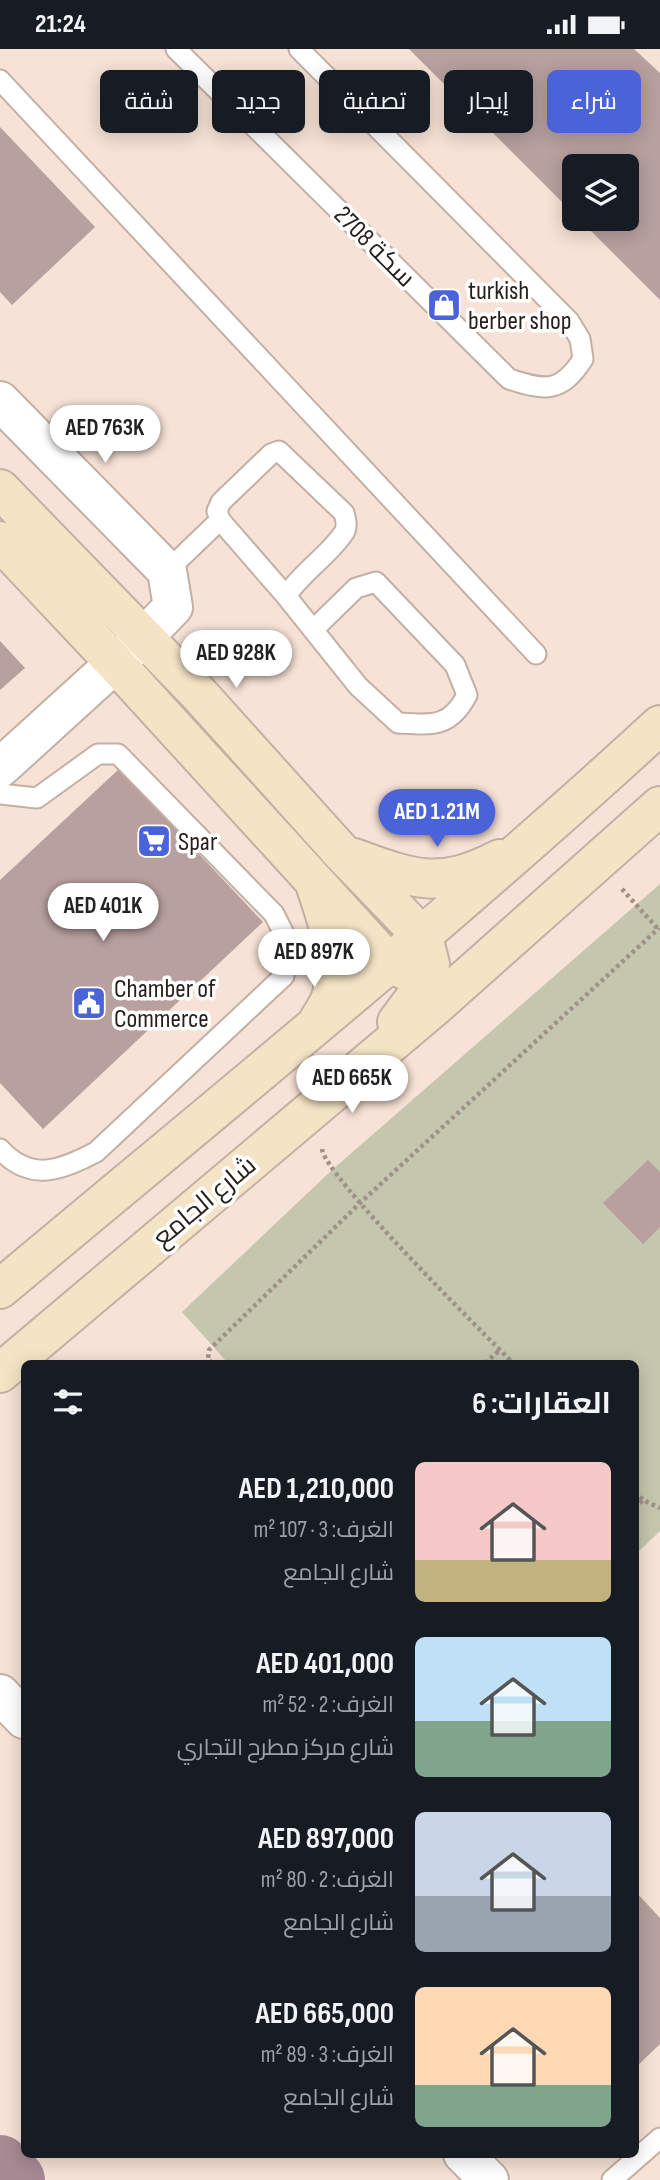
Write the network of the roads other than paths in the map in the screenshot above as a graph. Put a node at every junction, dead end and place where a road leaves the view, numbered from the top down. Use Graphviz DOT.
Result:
graph roads {
  1 [pos="176,49"];
  2 [pos="299,49"];
  3 [pos="0,80"];
  4 [pos="0,401"];
  5 [pos="0,489"];
  6 [pos="220,520"];
  7 [pos="0,541"];
  8 [pos="167,571"];
  9 [pos="286,596"];
  10 [pos="313,630"];
  11 [pos="144,637"];
  12 [pos="536,654"];
  13 [pos="116,664"];
  14 [pos="660,725"];
  15 [pos="0,768"];
  16 [pos="0,795"];
  17 [pos="660,806"];
  18 [pos="533,842"];
  19 [pos="342,853"];
  20 [pos="313,878"];
  21 [pos="423,937"];
  22 [pos="390,964"];
  23 [pos="480,965"];
  24 [pos="426,975"];
  25 [pos="314,1027"];
  26 [pos="374,1057"];
  27 [pos="0,1149"];
  28 [pos="0,1289"];
  29 [pos="0,1373"];
  30 [pos="0,1694"];
  31 [pos="21,1716"];
  32 [pos="660,2138"];
  33 [pos="639,2156"];
  34 [pos="467,2158"];
  35 [pos="637,2158"];
  36 [pos="489,2180"];
  37 [pos="612,2180"];
  1 -- 2 [label="lane, سكة 2708"];
  3 -- 12 [label="lane"];
  4 -- 8 [label="street"];
  5 -- 11 [label="main road"];
  6 -- 8 [label="lane"];
  6 -- 9 [label="lane"];
  6 -- 9 [label="lane"];
  7 -- 13 [label="main road"];
  8 -- 11 [label="street"];
  9 -- 10 [label="lane"];
  10 -- 10 [label="lane"];
  11 -- 13 [label="street"];
  11 -- 19 [label="main road"];
  13 -- 15 [label="street"];
  13 -- 20 [label="main road"];
  14 -- 18 [label="main road"];
  16 -- 27 [label="lane"];
  17 -- 23 [label="main road, شارع الجامع"];
  18 -- 19 [label="main road"];
  18 -- 21 [label="main road"];
  19 -- 21 [label="main road"];
  20 -- 22 [label="main road"];
  20 -- 25 [label="main road"];
  21 -- 22 [label="main road"];
  21 -- 24 [label="main road"];
  22 -- 24 [label="main road"];
  22 -- 25 [label="main road"];
  23 -- 24 [label="main road"];
  23 -- 26 [label="main road, شارع الجامع"];
  24 -- 26 [label="main road"];
  25 -- 28 [label="main road"];
  26 -- 29 [label="main road, شارع الجامع"];
  30 -- 31 [label="street"];
  32 -- 33 [label="lane"];
  34 -- 36 [label="street"];
  35 -- 37 [label="lane"];
}
